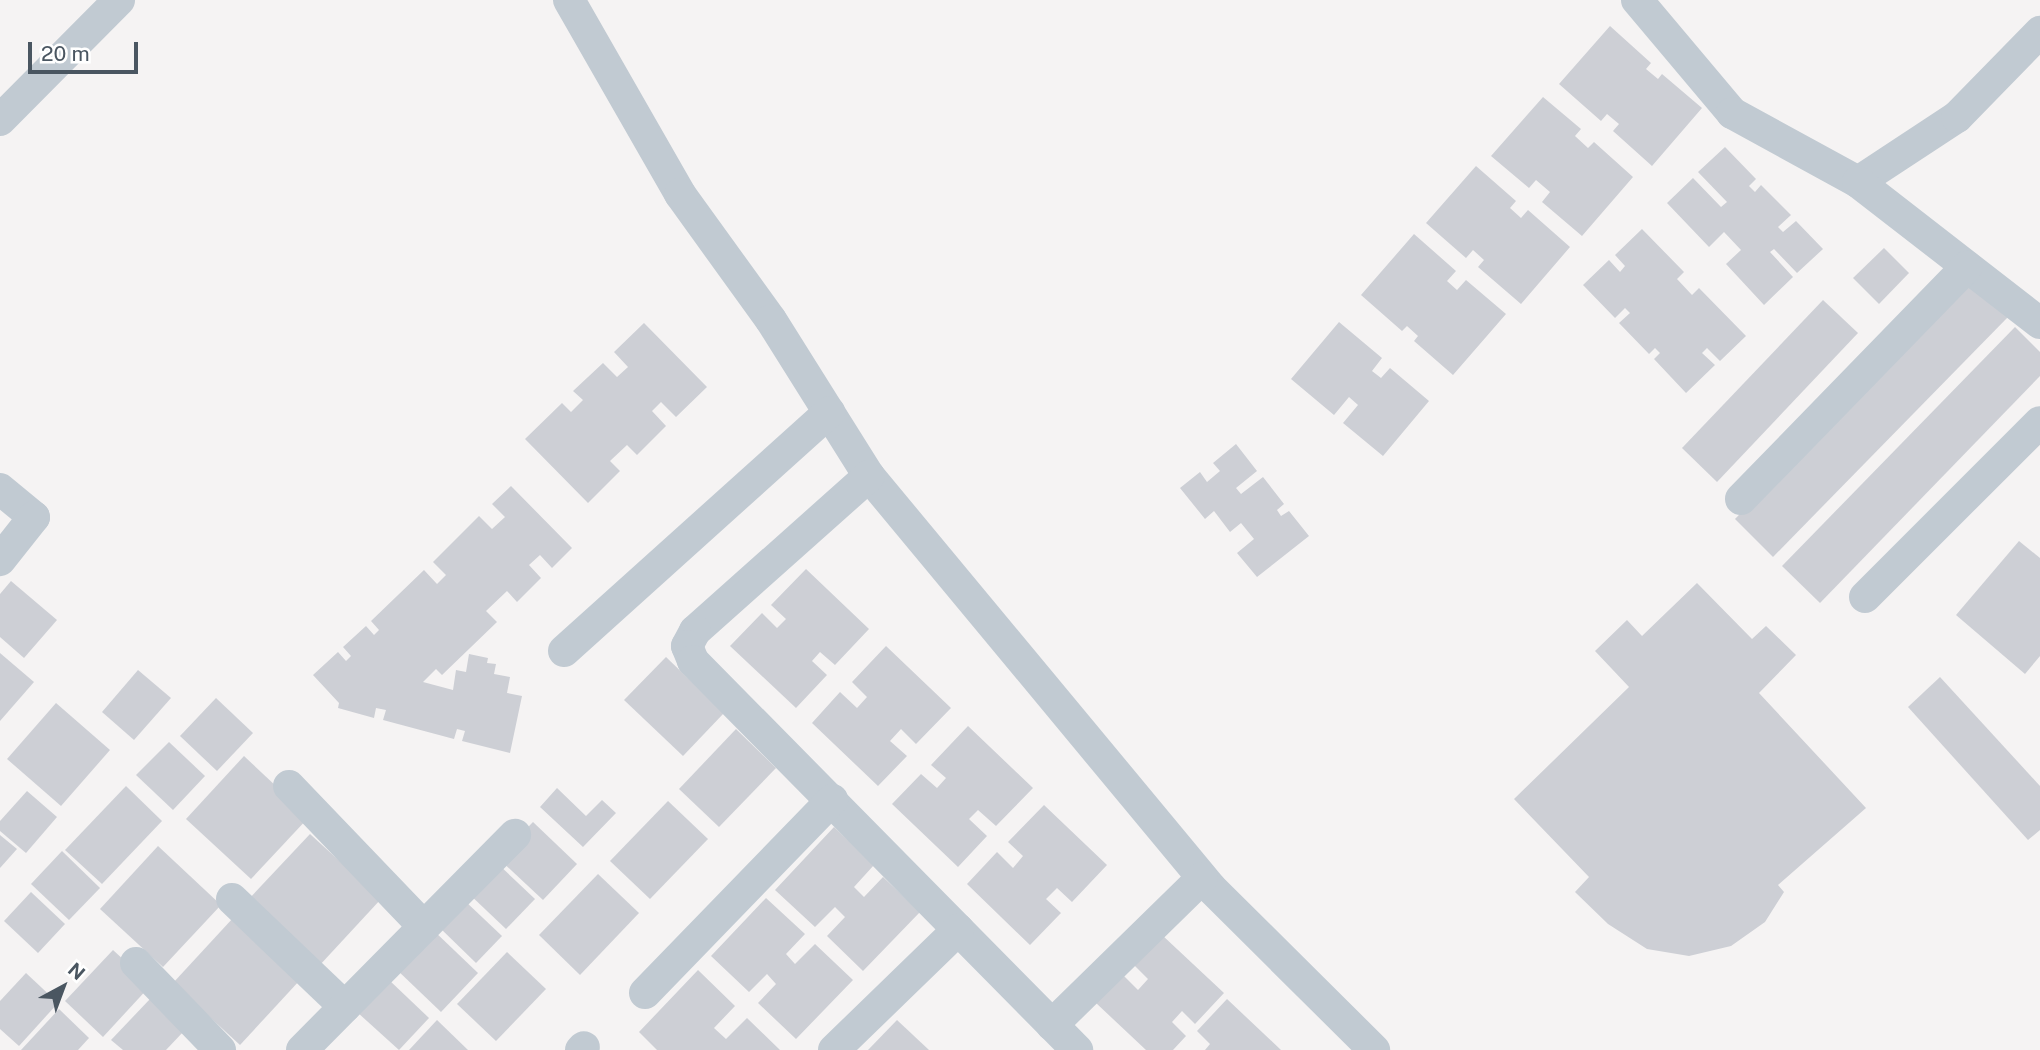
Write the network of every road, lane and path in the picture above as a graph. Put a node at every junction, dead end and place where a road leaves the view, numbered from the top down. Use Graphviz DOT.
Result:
graph roads {
  1 [pos="119,0"];
  2 [pos="569,0"];
  3 [pos="1637,0"];
  4 [pos="2040,32"];
  5 [pos="0,120"];
  6 [pos="1858,182"];
  7 [pos="1967,267"];
  8 [pos="2040,323"];
  9 [pos="829,412"];
  10 [pos="2040,422"];
  11 [pos="869,477"];
  12 [pos="0,489"];
  13 [pos="1741,499"];
  14 [pos="0,560"];
  15 [pos="1865,597"];
  16 [pos="565,651"];
  17 [pos="289,786"];
  18 [pos="832,800"];
  19 [pos="515,835"];
  20 [pos="1202,878"];
  21 [pos="232,899"];
  22 [pos="424,927"];
  23 [pos="958,930"];
  24 [pos="136,962"];
  25 [pos="645,993"];
  26 [pos="345,1007"];
  27 [pos="1052,1025"];
  28 [pos="220,1050"];
  29 [pos="302,1050"];
  30 [pos="834,1050"];
  31 [pos="1077,1050"];
  32 [pos="1374,1050"];
  1 -- 5 [label="street"];
  2 -- 9 [label="street"];
  3 -- 6 [label="street"];
  4 -- 6 [label="street"];
  6 -- 7 [label="street"];
  7 -- 8 [label="street"];
  7 -- 13 [label="street"];
  9 -- 11 [label="street"];
  9 -- 16 [label="street"];
  10 -- 15 [label="street"];
  11 -- 18 [label="street"];
  11 -- 20 [label="street"];
  12 -- 14 [label="street"];
  17 -- 22 [label="street"];
  18 -- 23 [label="street"];
  18 -- 25 [label="street"];
  19 -- 22 [label="street"];
  20 -- 27 [label="street"];
  20 -- 32 [label="street"];
  21 -- 26 [label="street"];
  22 -- 26 [label="street"];
  23 -- 27 [label="street"];
  23 -- 30 [label="street"];
  24 -- 28 [label="street"];
  26 -- 29 [label="street"];
  27 -- 31 [label="street"];
}
